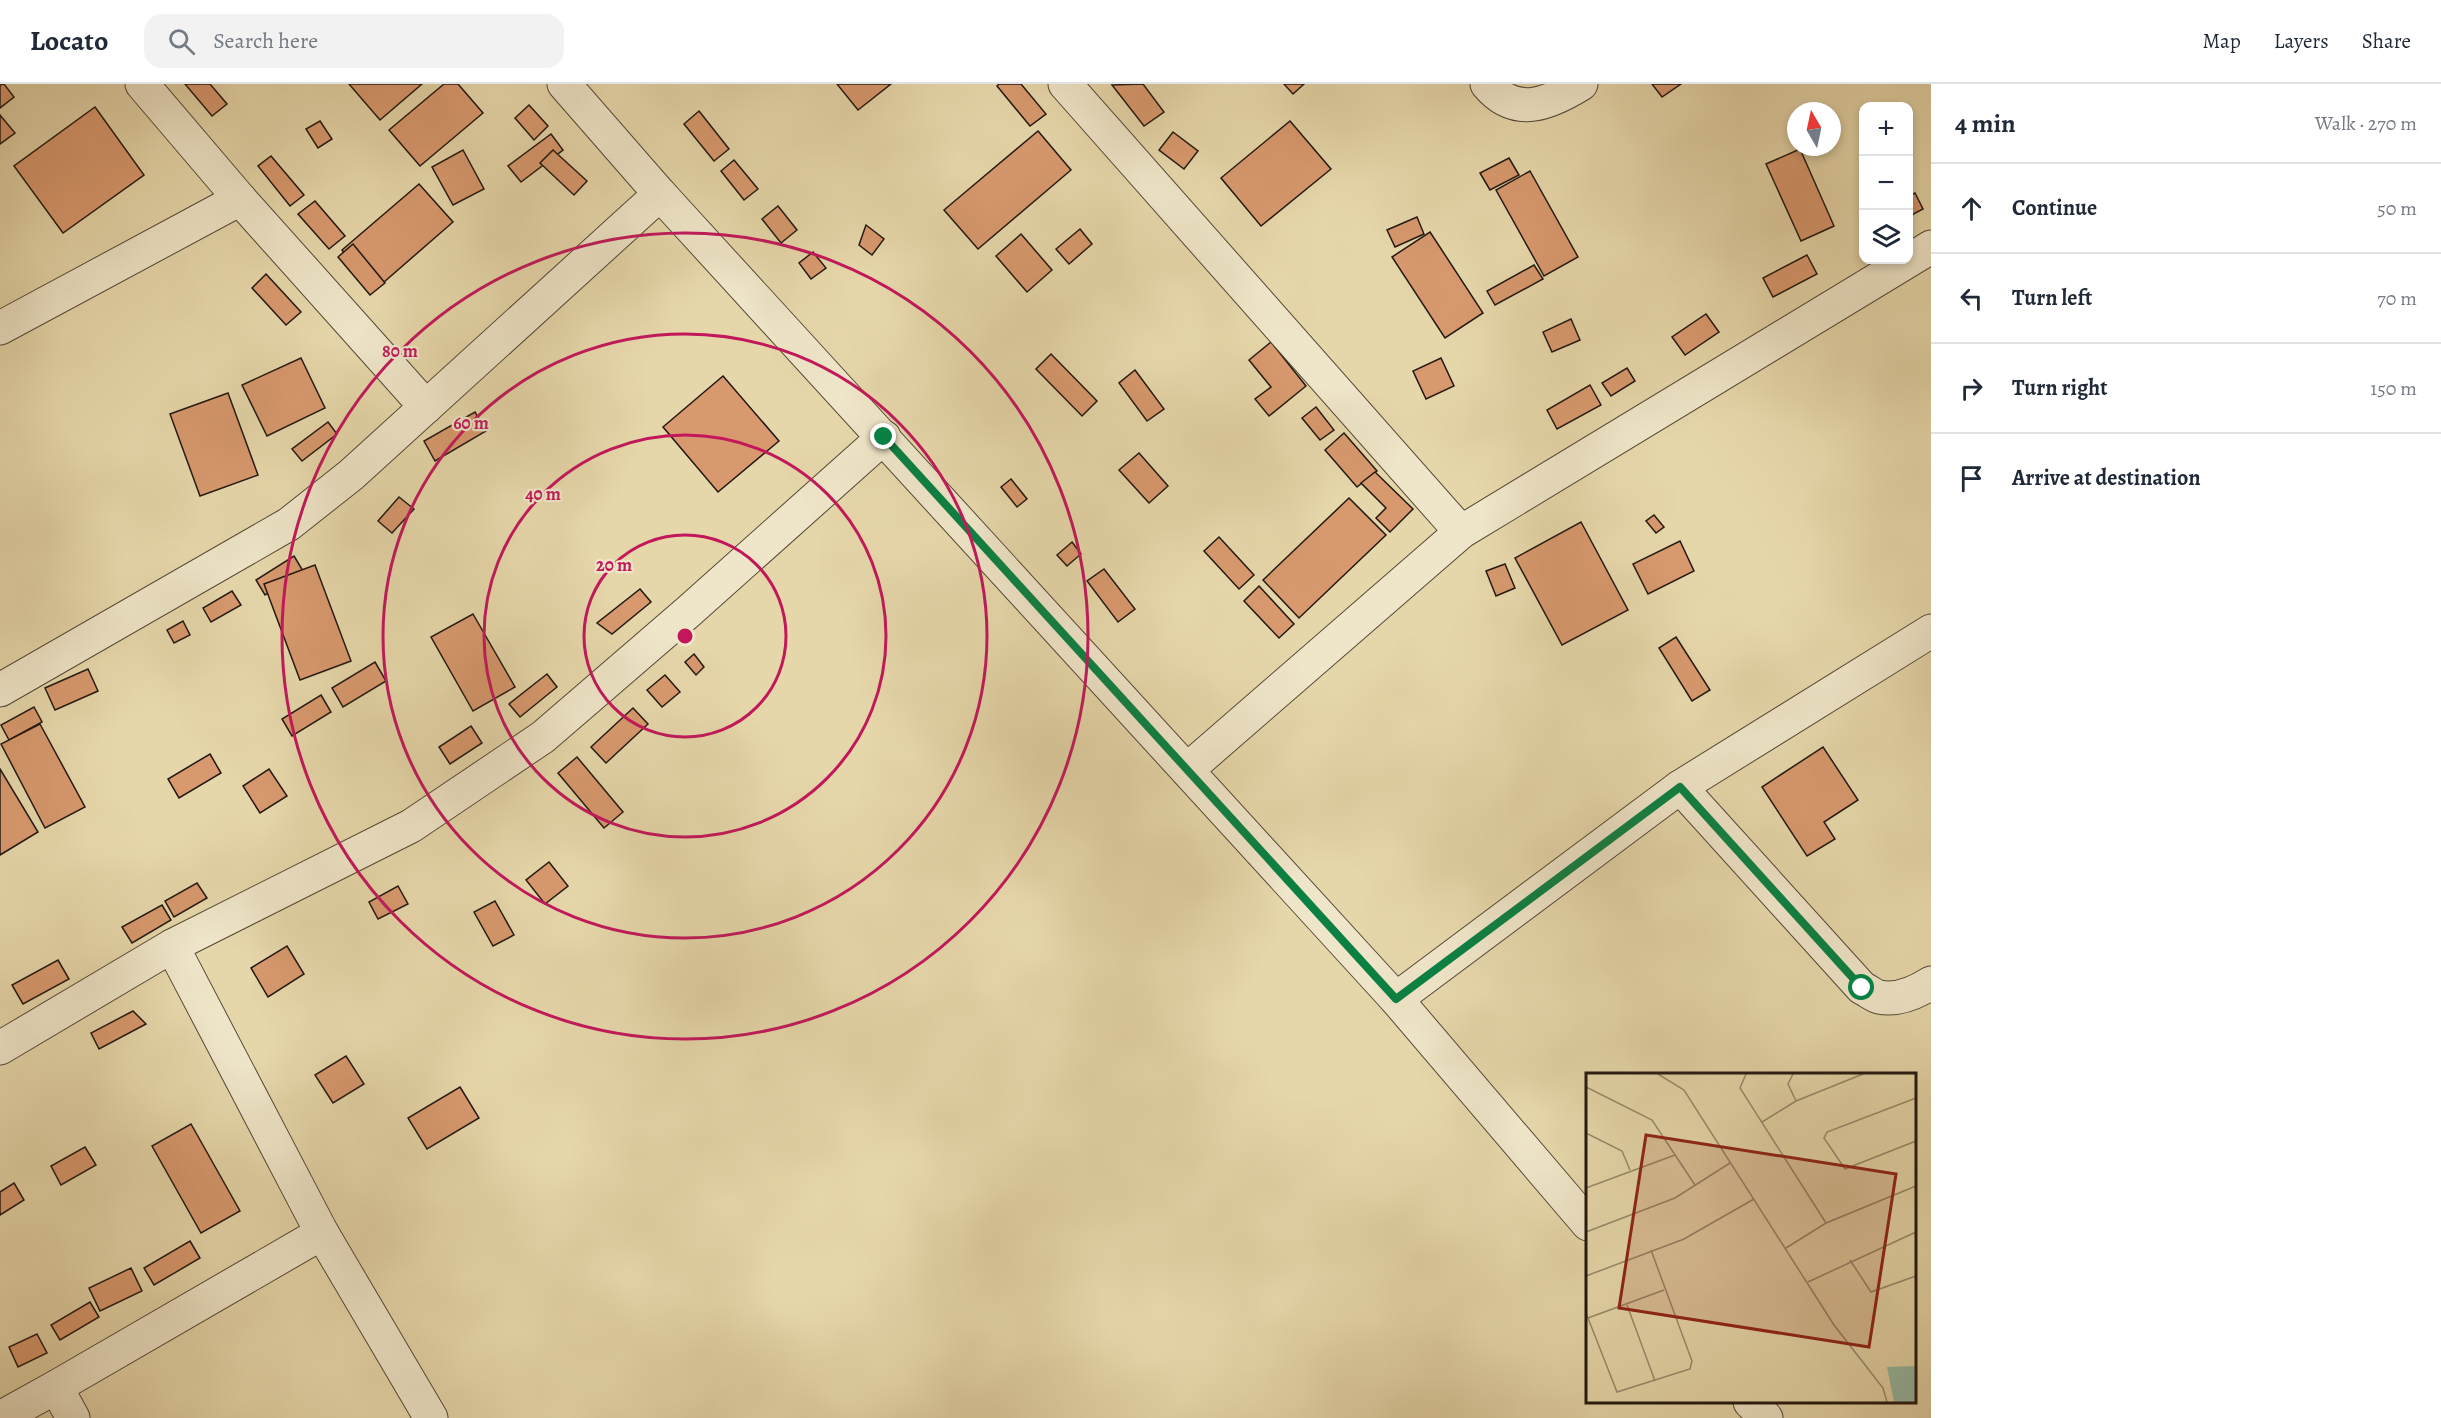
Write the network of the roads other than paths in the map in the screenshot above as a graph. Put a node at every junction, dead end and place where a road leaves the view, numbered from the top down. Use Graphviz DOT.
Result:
graph roads {
  1 [pos="142,84"];
  2 [pos="564,84"];
  3 [pos="1065,84"];
  4 [pos="1487,84"];
  5 [pos="1581,84"];
  6 [pos="660,194"];
  7 [pos="240,199"];
  8 [pos="1931,247"];
  9 [pos="0,328"];
  10 [pos="426,406"];
  11 [pos="884,437"];
  12 [pos="1461,532"];
  13 [pos="1931,631"];
  14 [pos="0,690"];
  15 [pos="1187,770"];
  16 [pos="1680,787"];
  17 [pos="172,946"];
  18 [pos="1931,983"];
  19 [pos="1396,999"];
  20 [pos="0,1048"];
  21 [pos="1586,1223"];
  22 [pos="322,1233"];
  23 [pos="56,1388"];
  24 [pos="1752,1403"];
  25 [pos="0,1418"];
  26 [pos="74,1418"];
  27 [pos="431,1418"];
  28 [pos="1766,1418"];
  1 -- 7 [label="street"];
  2 -- 6 [label="street"];
  3 -- 12 [label="street"];
  4 -- 5 [label="street"];
  6 -- 10 [label="street"];
  6 -- 11 [label="street"];
  7 -- 9 [label="street"];
  7 -- 10 [label="street"];
  8 -- 12 [label="street"];
  10 -- 14 [label="street"];
  11 -- 15 [label="street"];
  11 -- 17 [label="street"];
  12 -- 15 [label="street"];
  13 -- 16 [label="street"];
  15 -- 19 [label="street"];
  16 -- 18 [label="street"];
  16 -- 19 [label="street"];
  17 -- 20 [label="street"];
  17 -- 22 [label="street"];
  19 -- 21 [label="street"];
  22 -- 23 [label="street"];
  22 -- 27 [label="street"];
  23 -- 25 [label="street"];
  23 -- 26 [label="street"];
  24 -- 28 [label="street"];
}
